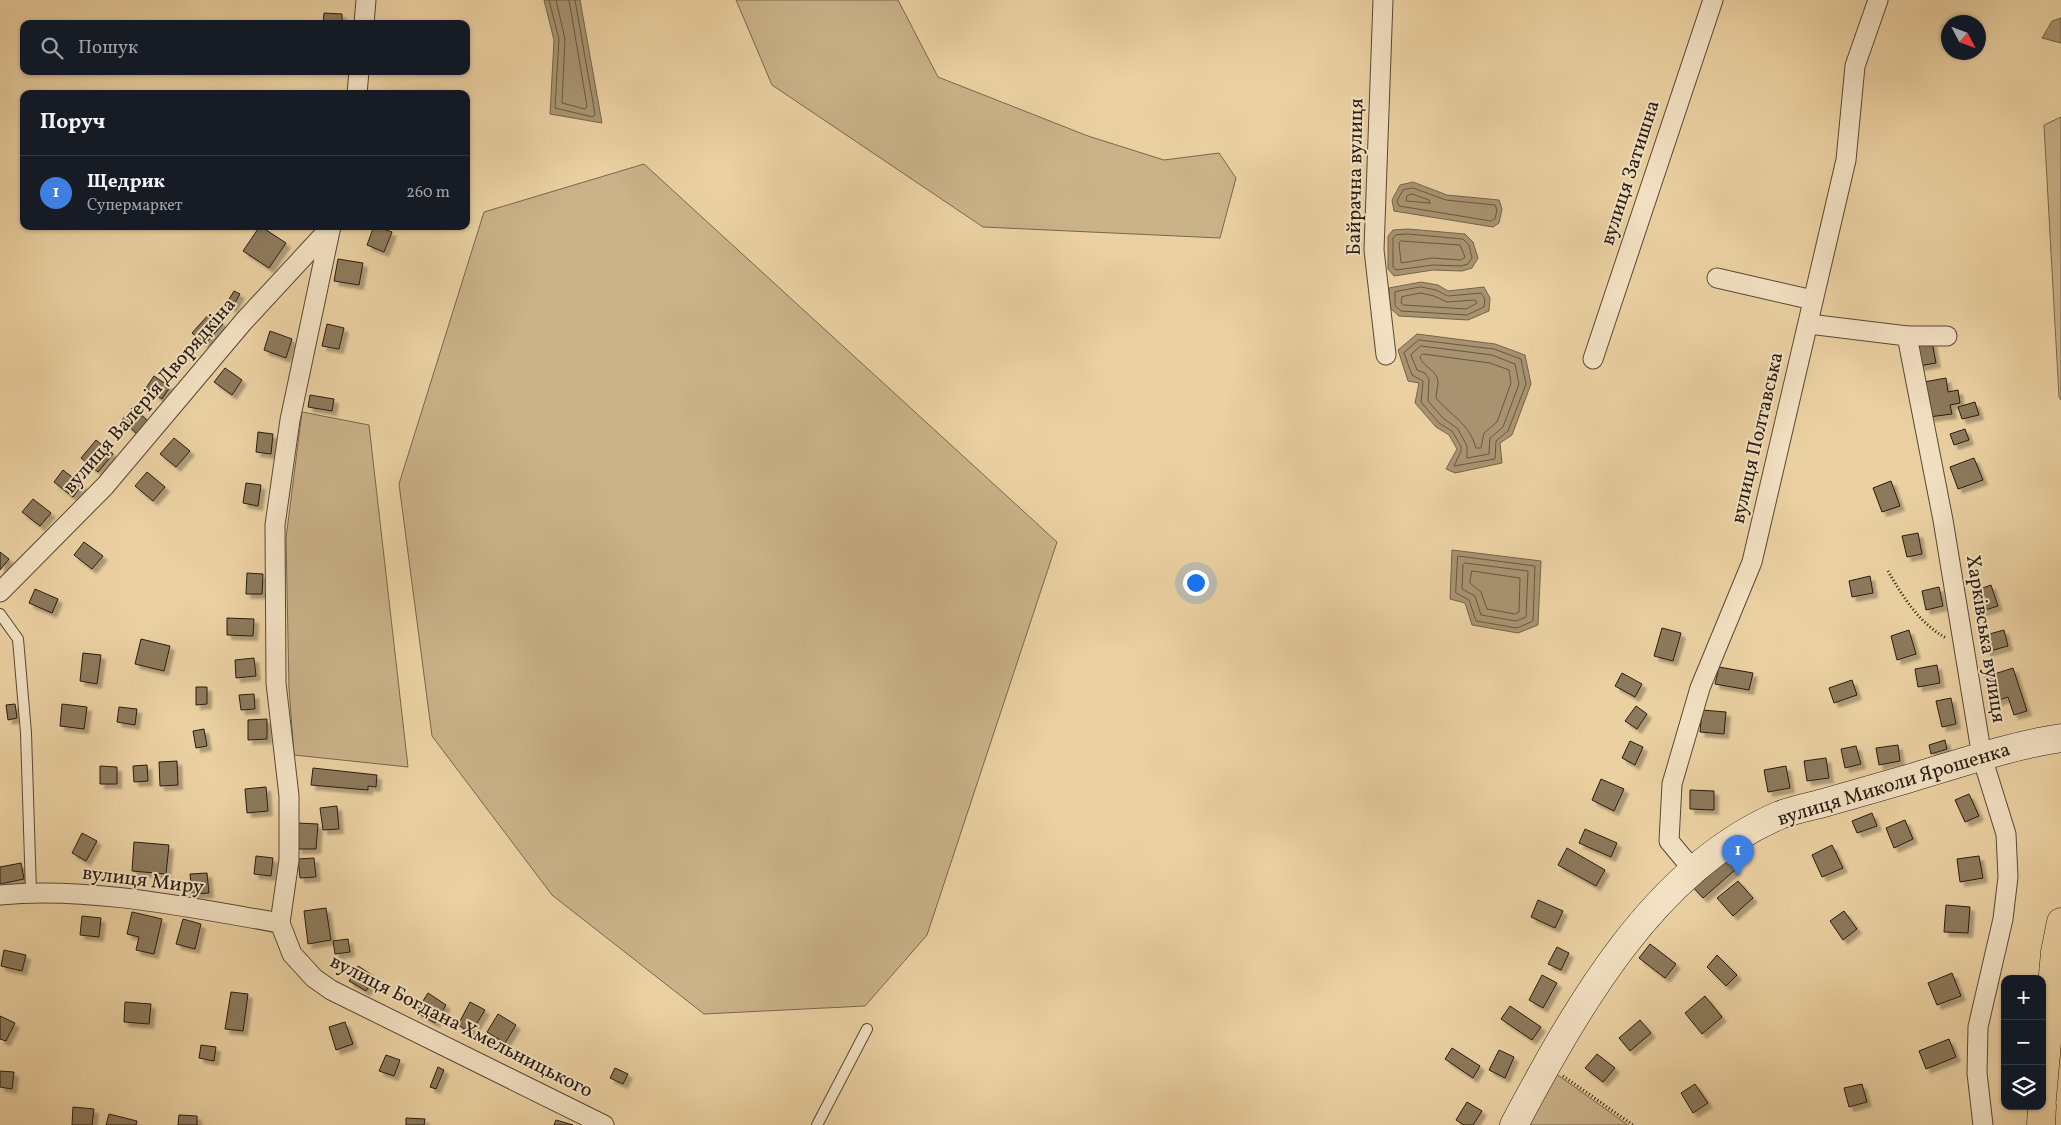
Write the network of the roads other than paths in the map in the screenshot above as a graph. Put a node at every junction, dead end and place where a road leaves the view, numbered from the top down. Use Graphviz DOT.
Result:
graph roads {
  1 [pos="366,0"];
  2 [pos="1383,0"];
  3 [pos="1712,0"];
  4 [pos="1878,0"];
  5 [pos="364,20"];
  6 [pos="359,75"];
  7 [pos="357,90"];
  8 [pos="327,230"];
  9 [pos="330,230"];
  10 [pos="1717,278"];
  11 [pos="1813,300"];
  12 [pos="1808,324"];
  13 [pos="1907,336"];
  14 [pos="1947,336"];
  15 [pos="1386,355"];
  16 [pos="1593,359"];
  17 [pos="0,592"];
  18 [pos="0,614"];
  19 [pos="2061,738"];
  20 [pos="1982,757"];
  21 [pos="1694,871"];
  22 [pos="31,892"];
  23 [pos="0,895"];
  24 [pos="2061,922"];
  25 [pos="280,923"];
  26 [pos="867,1029"];
  27 [pos="2045,1065"];
  28 [pos="2042,1110"];
  29 [pos="604,1125"];
  30 [pos="817,1125"];
  31 [pos="1514,1125"];
  32 [pos="1983,1125"];
  33 [pos="2041,1125"];
  1 -- 5 [label="street"];
  2 -- 15 [label="street, Байрачна вулиця"];
  3 -- 16 [label="street, вулиця Затишна"];
  4 -- 11 [label="street, вулиця Полтавська"];
  6 -- 7 [label="street"];
  8 -- 17 [label="street, вулиця Валерія Дворядкіна"];
  9 -- 25 [label="street, вулиця Богдана Хмельницького"];
  10 -- 11 [label="street"];
  11 -- 12 [label="street, вулиця Полтавська"];
  12 -- 13 [label="street"];
  12 -- 21 [label="street, вулиця Полтавська"];
  13 -- 14 [label="street"];
  13 -- 20 [label="street, Харківська вулиця"];
  18 -- 22 [label="lane"];
  19 -- 20 [label="street, вулиця Миколи Ярошенка"];
  20 -- 21 [label="street, вулиця Миколи Ярошенка"];
  20 -- 32 [label="street, Харківська вулиця"];
  21 -- 31 [label="street, вулиця Миколи Ярошенка"];
  22 -- 23 [label="street, вулиця Миру"];
  22 -- 25 [label="street, вулиця Миру"];
  24 -- 27 [label="highway"];
  25 -- 29 [label="street, вулиця Богдана Хмельницького"];
  26 -- 30 [label="lane"];
  28 -- 33 [label="highway"];
}
